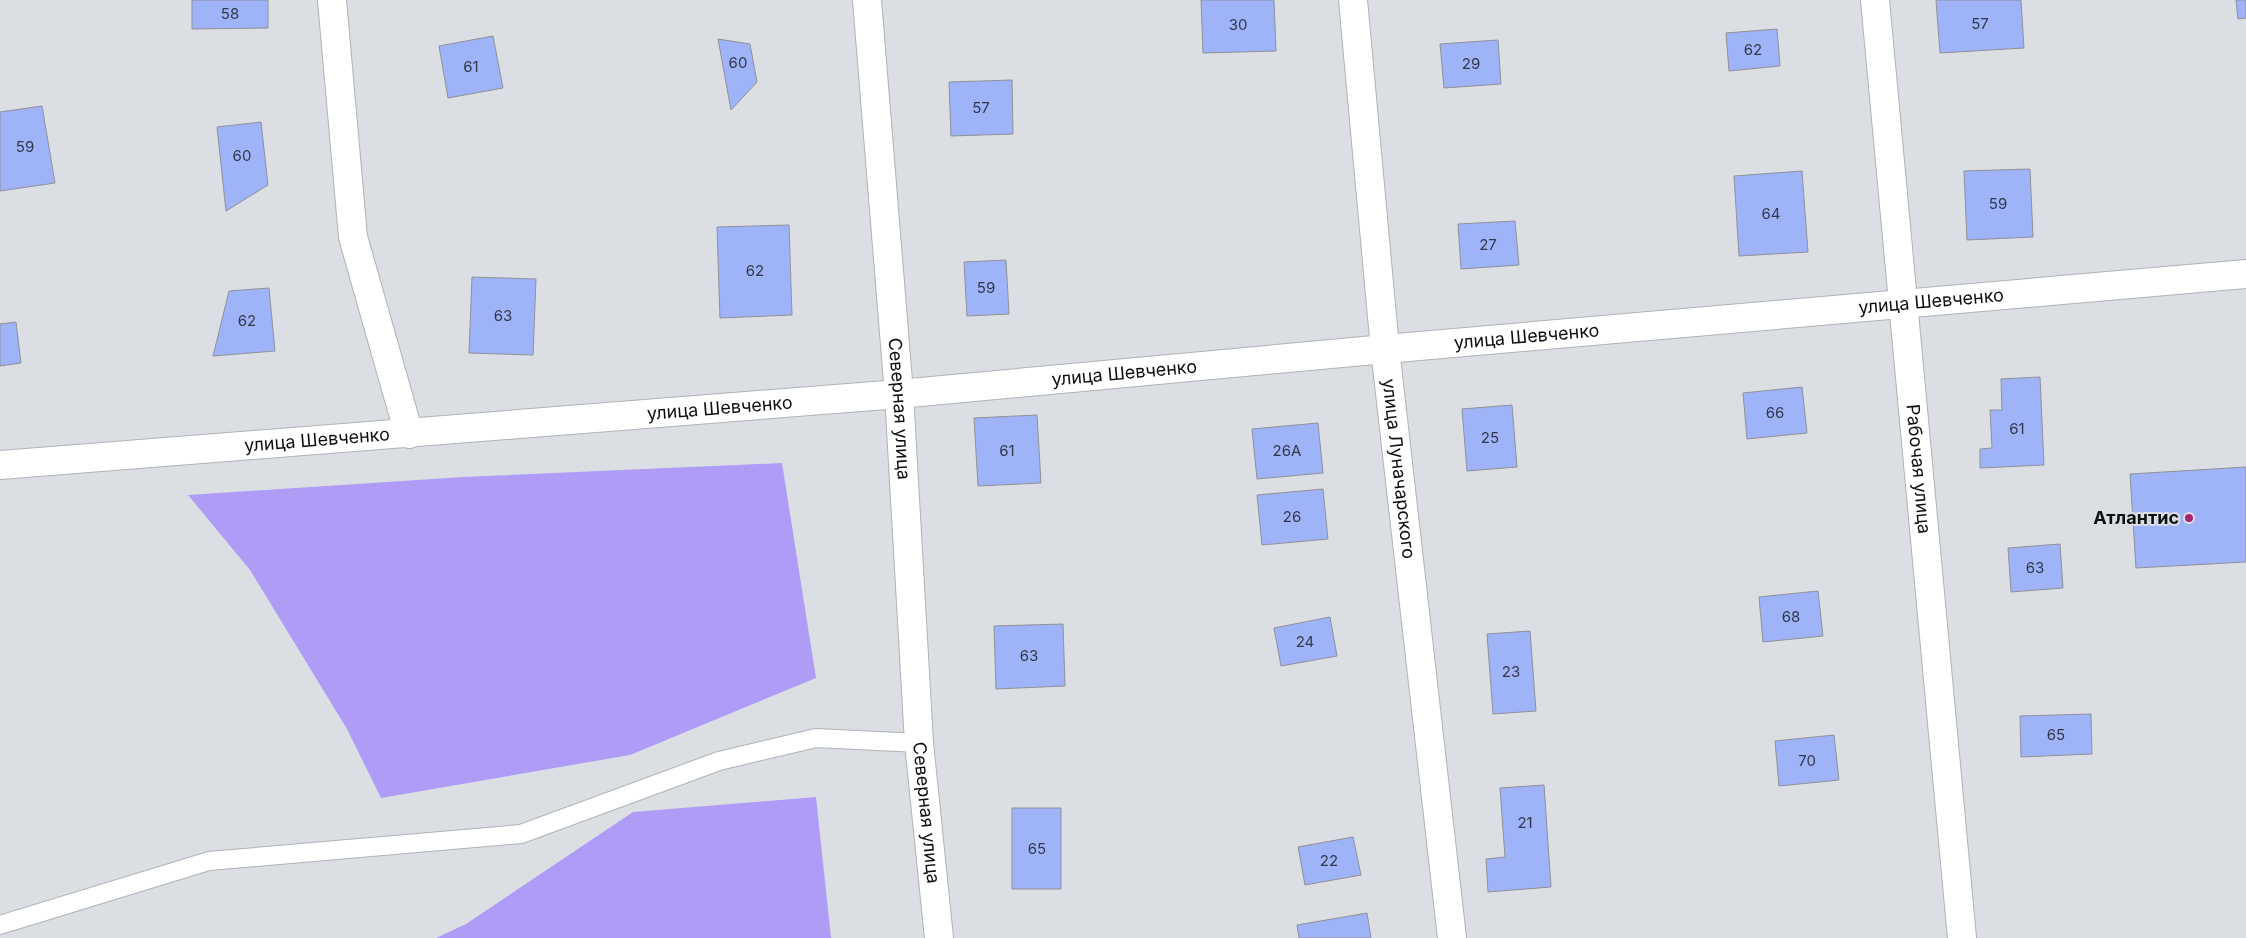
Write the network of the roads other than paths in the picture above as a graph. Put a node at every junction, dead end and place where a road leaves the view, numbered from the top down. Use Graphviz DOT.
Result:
graph roads {
  1 [pos="332,0"];
  2 [pos="867,0"];
  3 [pos="1353,0"];
  4 [pos="1876,0"];
  5 [pos="2246,274"];
  6 [pos="1902,304"];
  7 [pos="1385,349"];
  8 [pos="899,394"];
  9 [pos="409,434"];
  10 [pos="0,465"];
  11 [pos="919,743"];
  12 [pos="0,925"];
  13 [pos="939,938"];
  14 [pos="1452,938"];
  15 [pos="1962,938"];
  1 -- 9 [label="street"];
  2 -- 8 [label="street, Северная улица"];
  3 -- 7 [label="street, улица Луначарского"];
  4 -- 6 [label="street, Рабочая улица"];
  5 -- 6 [label="street, улица Шевченко"];
  6 -- 7 [label="street, улица Шевченко"];
  6 -- 15 [label="street, Рабочая улица"];
  7 -- 8 [label="street, улица Шевченко"];
  7 -- 14 [label="street, улица Луначарского"];
  8 -- 9 [label="street, улица Шевченко"];
  8 -- 11 [label="street, Северная улица"];
  9 -- 10 [label="street, улица Шевченко"];
  11 -- 12 [label="lane"];
  11 -- 13 [label="street, Северная улица"];
}
